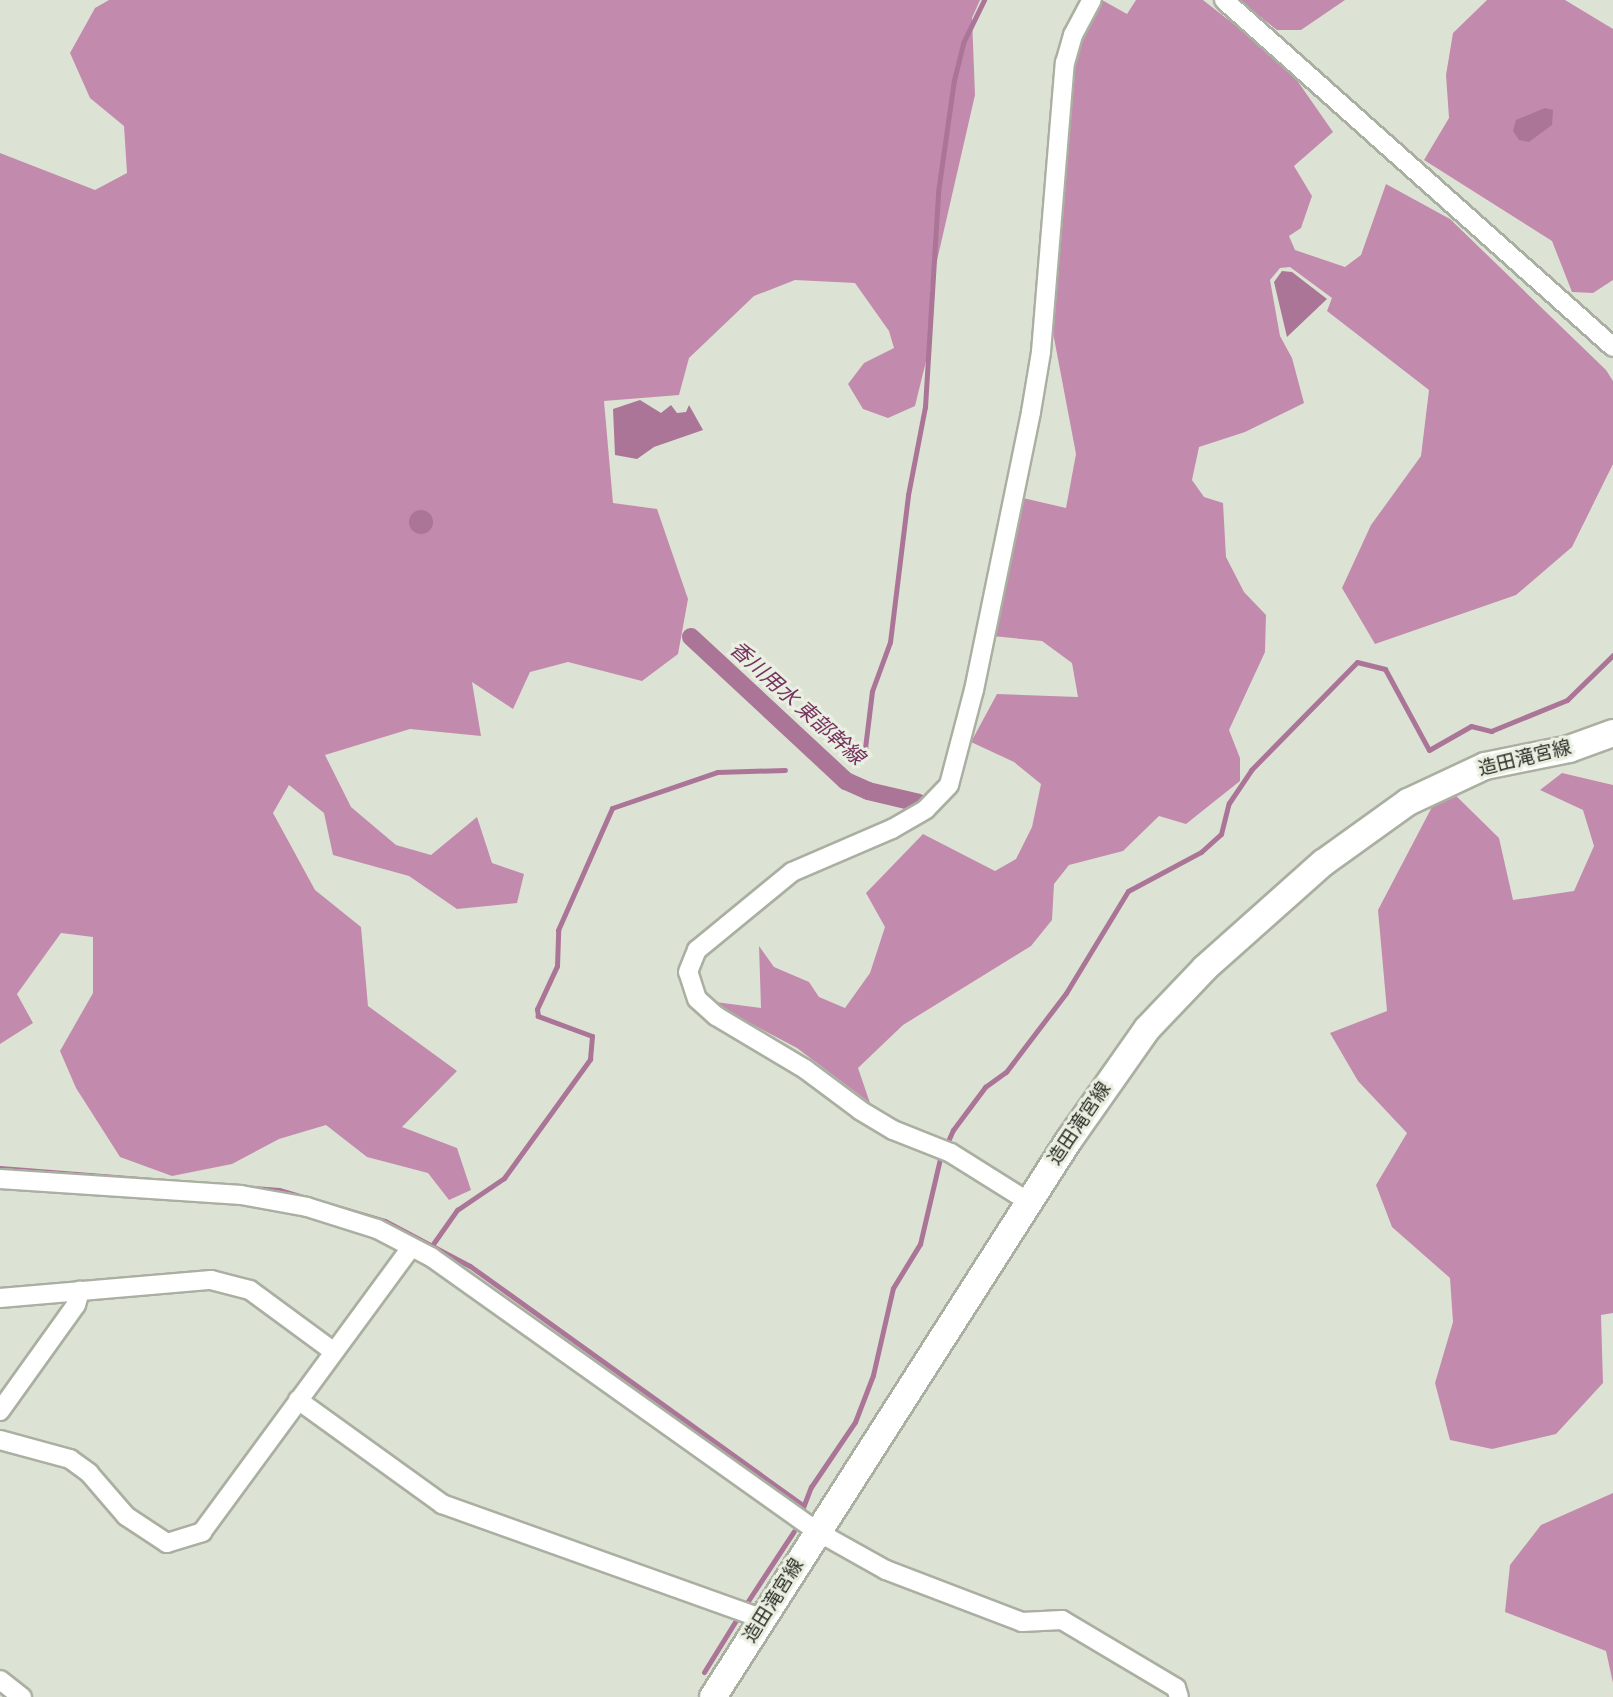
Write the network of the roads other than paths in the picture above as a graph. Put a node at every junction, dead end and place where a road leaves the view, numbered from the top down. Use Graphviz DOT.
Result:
graph roads {
  1 [pos="1092,0"];
  2 [pos="1224,0"];
  3 [pos="1613,347"];
  4 [pos="1613,733"];
  5 [pos="0,1179"];
  6 [pos="1029,1202"];
  7 [pos="411,1247"];
  8 [pos="80,1291"];
  9 [pos="0,1298"];
  10 [pos="334,1352"];
  11 [pos="298,1400"];
  12 [pos="0,1411"];
  13 [pos="0,1440"];
  14 [pos="818,1532"];
  15 [pos="764,1619"];
  16 [pos="0,1680"];
  17 [pos="22,1697"];
  18 [pos="713,1697"];
  19 [pos="1179,1697"];
  1 -- 6 [label="street"];
  2 -- 3 [label="street"];
  4 -- 6 [label="main road, 造田滝宮線"];
  5 -- 7 [label="street"];
  6 -- 14 [label="main road, 造田滝宮線"];
  7 -- 10 [label="street"];
  7 -- 14 [label="street"];
  8 -- 9 [label="street"];
  8 -- 10 [label="street"];
  8 -- 12 [label="street"];
  10 -- 11 [label="street"];
  11 -- 13 [label="street"];
  11 -- 15 [label="street"];
  14 -- 15 [label="main road, 造田滝宮線"];
  14 -- 19 [label="street"];
  15 -- 18 [label="main road, 造田滝宮線"];
  16 -- 17 [label="street"];
}
